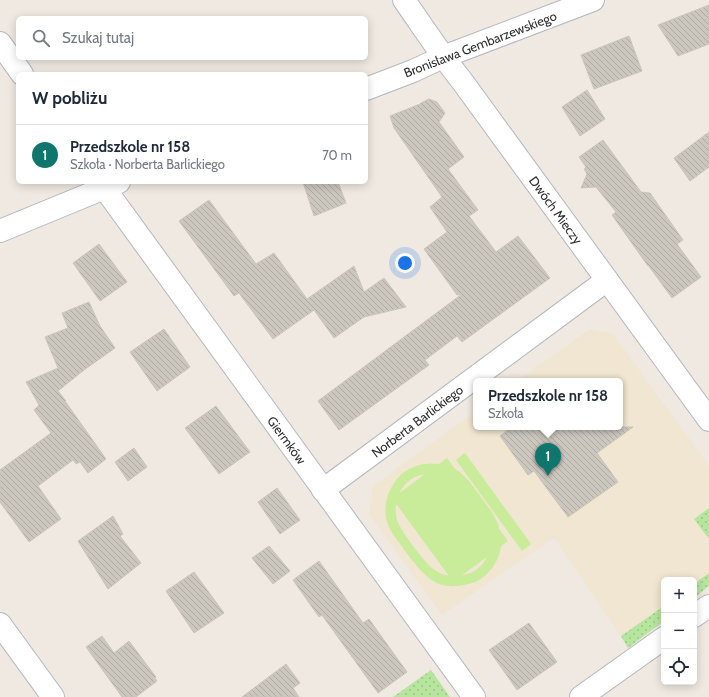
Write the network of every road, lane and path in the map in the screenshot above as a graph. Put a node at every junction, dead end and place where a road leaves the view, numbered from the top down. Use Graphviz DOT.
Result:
graph roads {
  1 [pos="404,0"];
  2 [pos="593,0"];
  3 [pos="0,43"];
  4 [pos="444,57"];
  5 [pos="21,72"];
  6 [pos="368,88"];
  7 [pos="108,184"];
  8 [pos="0,231"];
  9 [pos="607,280"];
  10 [pos="474,378"];
  11 [pos="473,379"];
  12 [pos="709,420"];
  13 [pos="323,490"];
  14 [pos="709,606"];
  15 [pos="697,614"];
  16 [pos="0,624"];
  17 [pos="661,640"];
  18 [pos="53,697"];
  19 [pos="474,697"];
  20 [pos="581,697"];
  1 -- 4 [label="street, Dwóch Mieczy"];
  2 -- 4 [label="street, Bronisława Gembarzewskiego"];
  3 -- 5 [label="street"];
  4 -- 6 [label="street, Bronisława Gembarzewskiego"];
  4 -- 9 [label="street, Dwóch Mieczy"];
  7 -- 8 [label="street"];
  7 -- 13 [label="street, Giermków"];
  9 -- 10 [label="street, Norberta Barlickiego"];
  9 -- 12 [label="street, Dwóch Mieczy"];
  11 -- 13 [label="street, Norberta Barlickiego"];
  13 -- 19 [label="street, Giermków"];
  14 -- 15 [label="street"];
  16 -- 18 [label="street"];
  17 -- 20 [label="street"];
}
